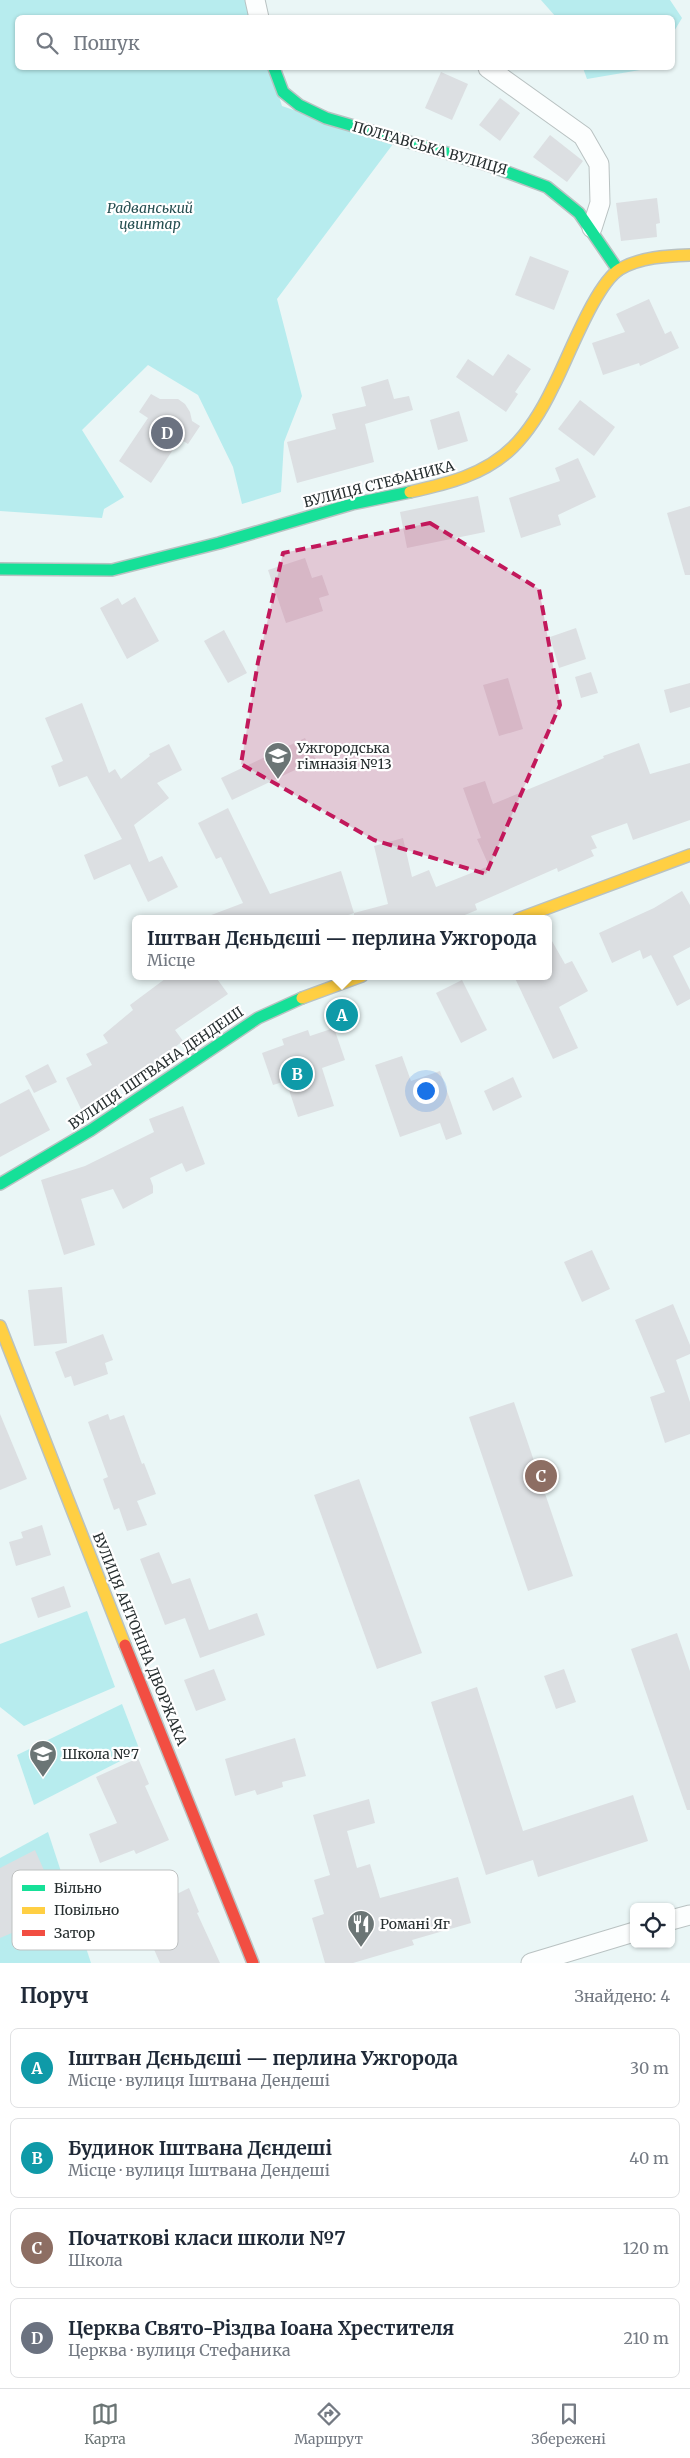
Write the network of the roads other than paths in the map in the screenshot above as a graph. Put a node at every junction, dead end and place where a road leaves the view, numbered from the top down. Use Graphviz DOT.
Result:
graph roads {
  1 [pos="255,0"];
  2 [pos="258,15"];
  3 [pos="275,70"];
  4 [pos="491,70"];
  5 [pos="592,228"];
  6 [pos="690,255"];
  7 [pos="618,270"];
  8 [pos="0,568"];
  9 [pos="690,854"];
  10 [pos="529,915"];
  11 [pos="351,980"];
  12 [pos="0,1184"];
  13 [pos="0,1326"];
  14 [pos="690,1914"];
  15 [pos="675,1919"];
  16 [pos="630,1933"];
  17 [pos="253,1963"];
  18 [pos="531,1963"];
  1 -- 2 [label="street"];
  3 -- 5 [label="street, ПОЛТАВСЬКА ВУЛИЦЯ"];
  4 -- 5 [label="street"];
  5 -- 7 [label="street, ПОЛТАВСЬКА ВУЛИЦЯ"];
  6 -- 7 [label="street, ВУЛИЦЯ СТЕФАНИКА"];
  7 -- 8 [label="street, ВУЛИЦЯ СТЕФАНИКА"];
  9 -- 10 [label="street"];
  11 -- 12 [label="street, ВУЛИЦЯ ІШТВАНА ДЕНДЕШІ"];
  13 -- 17 [label="street, ВУЛИЦЯ АНТОНІНА ДВОРЖАКА"];
  14 -- 15 [label="street"];
  16 -- 18 [label="street"];
}
